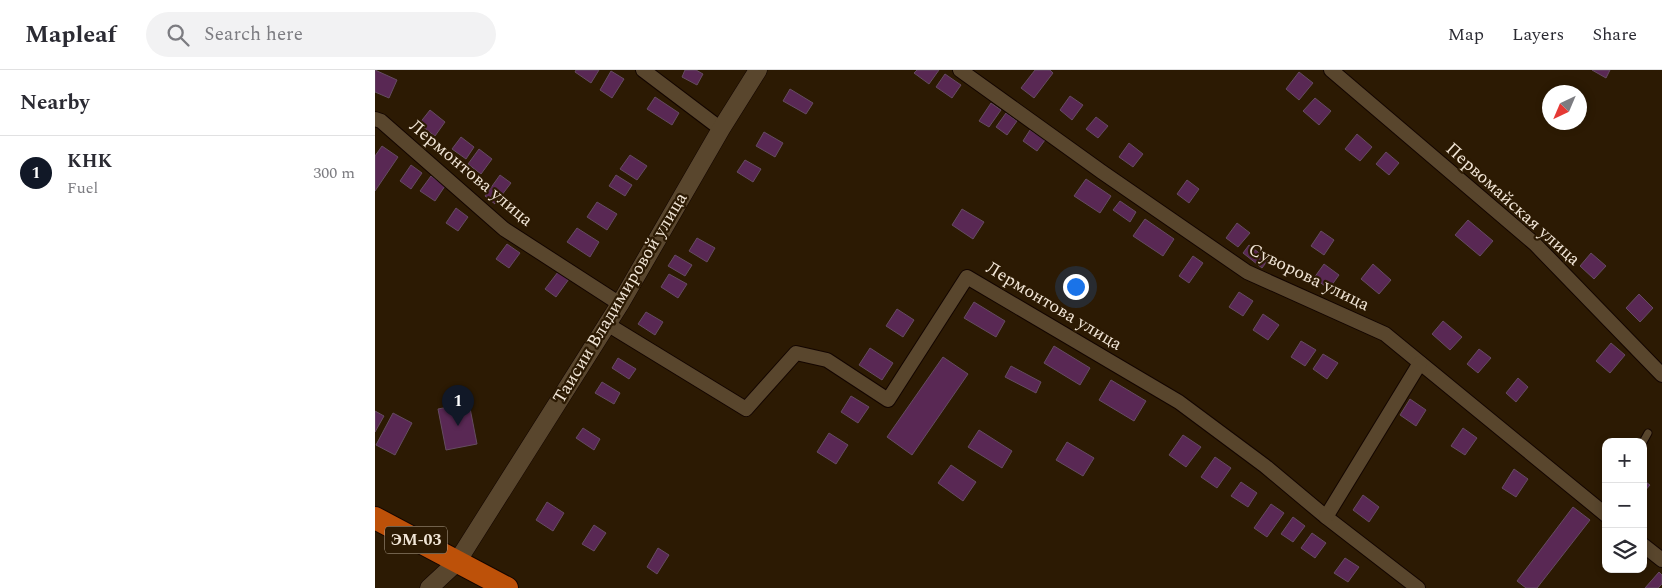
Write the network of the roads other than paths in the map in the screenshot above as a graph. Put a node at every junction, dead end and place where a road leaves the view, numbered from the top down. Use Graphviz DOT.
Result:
graph roads {
  1 [pos="643,70"];
  2 [pos="758,70"];
  3 [pos="960,70"];
  4 [pos="1331,70"];
  5 [pos="375,119"];
  6 [pos="721,129"];
  7 [pos="619,304"];
  8 [pos="607,324"];
  9 [pos="1420,363"];
  10 [pos="1662,375"];
  11 [pos="1648,433"];
  12 [pos="1645,438"];
  13 [pos="1602,507"];
  14 [pos="1326,517"];
  15 [pos="375,518"];
  16 [pos="1647,548"];
  17 [pos="1662,560"];
  18 [pos="457,562"];
  19 [pos="504,587"];
  20 [pos="429,588"];
  21 [pos="1418,588"];
  1 -- 6 [label="street"];
  2 -- 6 [label="street, Таисии Владимировой улица"];
  3 -- 9 [label="street, Суворова улица"];
  4 -- 10 [label="street, Первомайская улица"];
  5 -- 7 [label="street, Лермонтова улица"];
  6 -- 7 [label="street, Таисии Владимировой улица"];
  7 -- 8 [label="street, Таисии Владимировой улица"];
  8 -- 14 [label="street, Лермонтова улица"];
  8 -- 18 [label="street, Таисии Владимировой улица"];
  9 -- 13 [label="street, Суворова улица"];
  9 -- 14 [label="street"];
  11 -- 12 [label="lane"];
  14 -- 21 [label="street, Лермонтова улица"];
  15 -- 18 [label="highway, ЭМ-03"];
  16 -- 17 [label="street"];
  18 -- 19 [label="highway, ЭМ-03"];
  18 -- 20 [label="street"];
}
